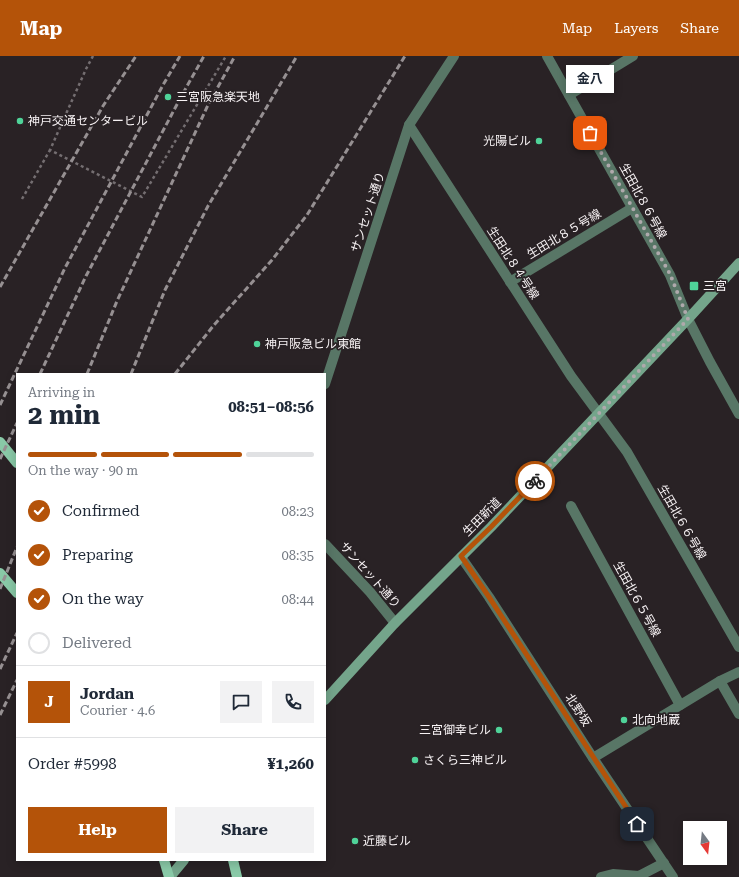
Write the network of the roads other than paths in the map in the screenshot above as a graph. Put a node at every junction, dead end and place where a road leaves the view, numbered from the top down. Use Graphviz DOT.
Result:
graph roads {
  1 [pos="454,56"];
  2 [pos="547,56"];
  3 [pos="633,56"];
  4 [pos="569,95"];
  5 [pos="410,125"];
  6 [pos="632,208"];
  7 [pos="739,263"];
  8 [pos="510,282"];
  9 [pos="688,319"];
  10 [pos="326,381"];
  11 [pos="598,414"];
  12 [pos="739,414"];
  13 [pos="0,442"];
  14 [pos="16,462"];
  15 [pos="571,506"];
  16 [pos="326,545"];
  17 [pos="461,556"];
  18 [pos="0,573"];
  19 [pos="16,592"];
  20 [pos="395,623"];
  21 [pos="739,647"];
  22 [pos="739,672"];
  23 [pos="720,681"];
  24 [pos="326,699"];
  25 [pos="680,705"];
  26 [pos="739,714"];
  27 [pos="593,758"];
  28 [pos="164,861"];
  29 [pos="183,861"];
  30 [pos="233,861"];
  31 [pos="664,863"];
  32 [pos="613,876"];
  33 [pos="169,877"];
  34 [pos="237,877"];
  35 [pos="602,877"];
  36 [pos="673,877"];
  1 -- 5 [label="street, サンセット通り"];
  2 -- 4 [label="street, 生田北８６号線"];
  3 -- 4 [label="street"];
  4 -- 6 [label="street, 生田北８６号線"];
  5 -- 8 [label="street, 生田北８４号線"];
  5 -- 10 [label="street, サンセット通り"];
  6 -- 8 [label="street, 生田北８５号線"];
  6 -- 9 [label="street, 生田北８６号線"];
  7 -- 9 [label="street, 生田新道"];
  8 -- 11 [label="street, 生田北８４号線"];
  9 -- 11 [label="street, 生田新道"];
  9 -- 12 [label="street, 生田北８６号線"];
  11 -- 17 [label="street, 生田新道"];
  11 -- 21 [label="street, 生田北６６号線"];
  13 -- 14 [label="main road"];
  15 -- 25 [label="street, 生田北６５号線"];
  16 -- 20 [label="street, サンセット通り"];
  17 -- 20 [label="street, 生田新道"];
  17 -- 27 [label="street, 北野坂"];
  18 -- 19 [label="main road"];
  20 -- 24 [label="street, 生田新道"];
  22 -- 23 [label="street"];
  23 -- 25 [label="street"];
  23 -- 26 [label="street"];
  25 -- 27 [label="street"];
  27 -- 31 [label="street, 北野坂"];
  28 -- 33 [label="main road"];
  29 -- 33 [label="street"];
  30 -- 34 [label="main road"];
  31 -- 32 [label="street"];
  31 -- 36 [label="street, 北野坂"];
  32 -- 35 [label="street"];
}
